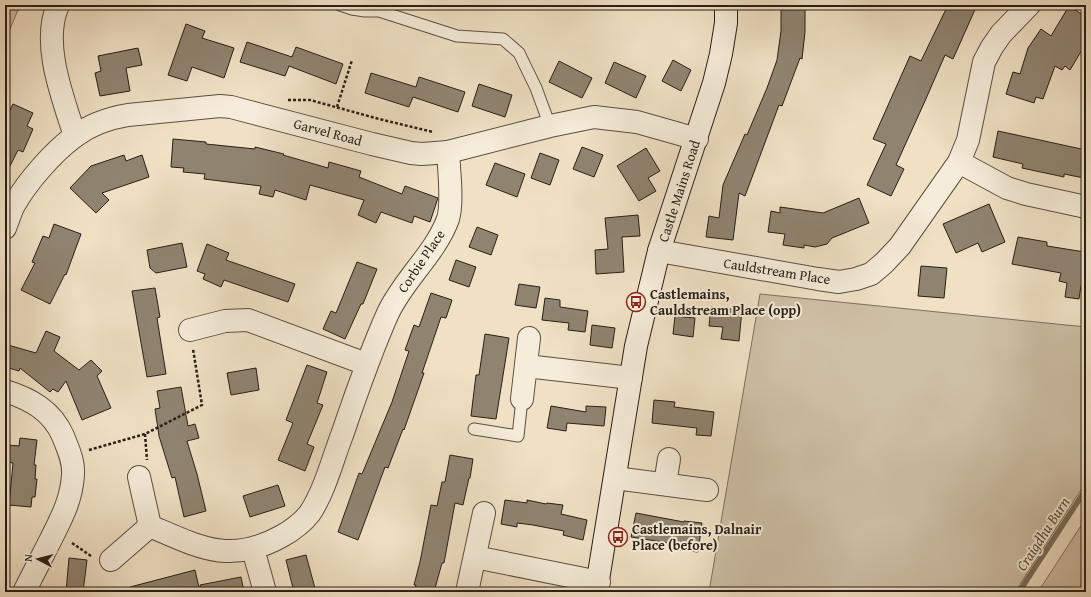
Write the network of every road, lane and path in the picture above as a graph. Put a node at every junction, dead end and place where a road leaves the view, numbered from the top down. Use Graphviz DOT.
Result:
graph roads {
  1 [pos="13,5"];
  2 [pos="58,5"];
  3 [pos="340,5"];
  4 [pos="726,5"];
  5 [pos="1029,5"];
  6 [pos="5,18"];
  7 [pos="352,60"];
  8 [pos="287,100"];
  9 [pos="337,107"];
  10 [pos="550,126"];
  11 [pos="75,136"];
  12 [pos="697,139"];
  13 [pos="443,143"];
  14 [pos="959,162"];
  15 [pos="1086,207"];
  16 [pos="5,228"];
  17 [pos="660,251"];
  18 [pos="190,330"];
  19 [pos="529,338"];
  20 [pos="366,364"];
  21 [pos="526,366"];
  22 [pos="631,378"];
  23 [pos="5,391"];
  24 [pos="522,399"];
  25 [pos="474,429"];
  26 [pos="71,454"];
  27 [pos="669,459"];
  28 [pos="139,477"];
  29 [pos="615,478"];
  30 [pos="665,484"];
  31 [pos="707,490"];
  32 [pos="484,513"];
  33 [pos="150,526"];
  34 [pos="54,534"];
  35 [pos="253,549"];
  36 [pos="475,557"];
  37 [pos="111,560"];
  38 [pos="597,587"];
  39 [pos="24,592"];
  40 [pos="265,592"];
  41 [pos="467,592"];
  1 -- 6 [label="path"];
  2 -- 11 [label="street"];
  3 -- 10 [label="lane"];
  4 -- 12 [label="street, Castle Mains Road"];
  5 -- 14 [label="street, Cauldstream Place"];
  7 -- 9 [label="path"];
  8 -- 9 [label="path"];
  9 -- 13 [label="path"];
  10 -- 12 [label="street, Garvel Road"];
  10 -- 13 [label="street, Garvel Road"];
  11 -- 13 [label="street, Garvel Road"];
  11 -- 16 [label="street, Garvel Road"];
  12 -- 17 [label="street, Castle Mains Road"];
  13 -- 20 [label="street, Corbie Place"];
  14 -- 15 [label="street"];
  14 -- 17 [label="street, Cauldstream Place"];
  17 -- 22 [label="street, Castle Mains Road"];
  18 -- 20 [label="street"];
  18 -- 26 [label="path"];
  19 -- 21 [label="street"];
  20 -- 35 [label="street, Corbie Place"];
  21 -- 22 [label="street"];
  21 -- 24 [label="street"];
  22 -- 29 [label="street, Castle Mains Road"];
  23 -- 26 [label="street"];
  24 -- 25 [label="lane"];
  26 -- 34 [label="street"];
  27 -- 30 [label="street"];
  28 -- 33 [label="street"];
  29 -- 30 [label="street"];
  29 -- 38 [label="street, Castle Mains Road"];
  30 -- 31 [label="street"];
  32 -- 36 [label="street"];
  33 -- 35 [label="street, Corbie Place"];
  33 -- 37 [label="street"];
  34 -- 37 [label="path"];
  34 -- 39 [label="street"];
  35 -- 40 [label="street"];
  36 -- 38 [label="street, Castle Mains Road"];
  36 -- 41 [label="street"];
}
